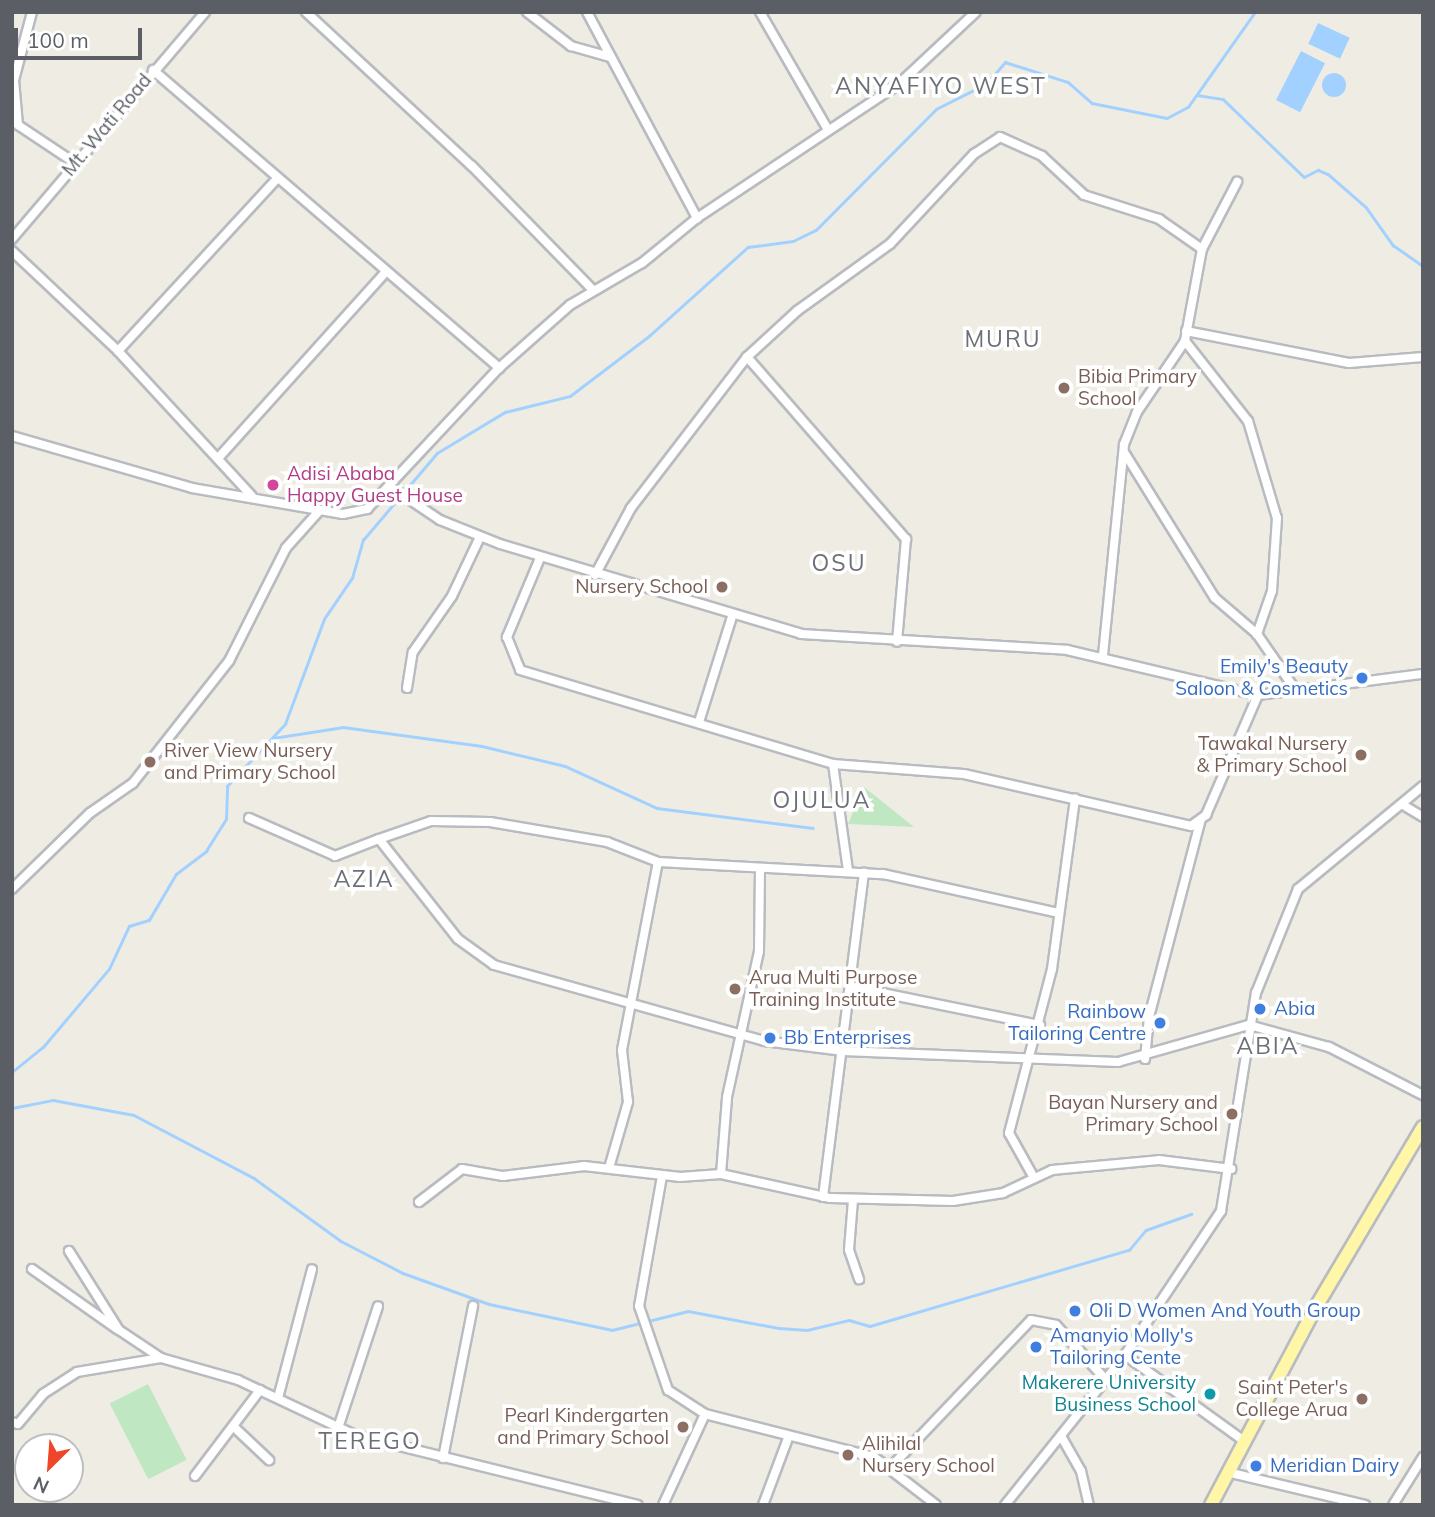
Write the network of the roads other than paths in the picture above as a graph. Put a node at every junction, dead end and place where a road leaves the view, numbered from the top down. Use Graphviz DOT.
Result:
graph roads {
  1 [pos="32,12"];
  2 [pos="205,12"];
  3 [pos="306,12"];
  4 [pos="527,12"];
  5 [pos="587,12"];
  6 [pos="760,12"];
  7 [pos="976,12"];
  8 [pos="610,57"];
  9 [pos="153,70"];
  10 [pos="828,130"];
  11 [pos="75,163"];
  12 [pos="276,180"];
  13 [pos="1237,182"];
  14 [pos="697,218"];
  15 [pos="12,239"];
  16 [pos="1202,249"];
  17 [pos="12,251"];
  18 [pos="383,275"];
  19 [pos="592,289"];
  20 [pos="1186,331"];
  21 [pos="1185,341"];
  22 [pos="118,351"];
  23 [pos="747,357"];
  24 [pos="1423,357"];
  25 [pos="499,368"];
  26 [pos="12,436"];
  27 [pos="1123,452"];
  28 [pos="220,456"];
  29 [pos="391,487"];
  30 [pos="252,496"];
  31 [pos="320,510"];
  32 [pos="480,537"];
  33 [pos="540,558"];
  34 [pos="595,575"];
  35 [pos="732,617"];
  36 [pos="1257,634"];
  37 [pos="897,642"];
  38 [pos="1103,656"];
  39 [pos="1423,674"];
  40 [pos="407,688"];
  41 [pos="1297,692"];
  42 [pos="1258,695"];
  43 [pos="699,722"];
  44 [pos="833,765"];
  45 [pos="1423,786"];
  46 [pos="1075,799"];
  47 [pos="1403,805"];
  48 [pos="1423,817"];
  49 [pos="249,818"];
  50 [pos="1200,822"];
  51 [pos="379,839"];
  52 [pos="658,862"];
  53 [pos="761,869"];
  54 [pos="848,871"];
  55 [pos="863,873"];
  56 [pos="12,889"];
  57 [pos="1059,913"];
  58 [pos="853,987"];
  59 [pos="634,1005"];
  60 [pos="1040,1025"];
  61 [pos="1249,1025"];
  62 [pos="740,1036"];
  63 [pos="844,1051"];
  64 [pos="1145,1059"];
  65 [pos="1030,1062"];
  66 [pos="1423,1095"];
  67 [pos="1423,1127"];
  68 [pos="609,1168"];
  69 [pos="1231,1169"];
  70 [pos="721,1174"];
  71 [pos="662,1176"];
  72 [pos="1033,1176"];
  73 [pos="823,1197"];
  74 [pos="853,1200"];
  75 [pos="419,1202"];
  76 [pos="69,1251"];
  77 [pos="32,1269"];
  78 [pos="312,1269"];
  79 [pos="859,1279"];
  80 [pos="378,1306"];
  81 [pos="473,1306"];
  82 [pos="119,1330"];
  83 [pos="1125,1355"];
  84 [pos="161,1358"];
  85 [pos="1105,1380"];
  86 [pos="260,1390"];
  87 [pos="278,1398"];
  88 [pos="705,1414"];
  89 [pos="12,1422"];
  90 [pos="235,1428"];
  91 [pos="338,1428"];
  92 [pos="1061,1436"];
  93 [pos="789,1438"];
  94 [pos="1243,1440"];
  95 [pos="1423,1457"];
  96 [pos="443,1458"];
  97 [pos="269,1460"];
  98 [pos="890,1468"];
  99 [pos="1227,1472"];
  100 [pos="195,1476"];
  101 [pos="637,1505"];
  102 [pos="663,1505"];
  103 [pos="764,1505"];
  104 [pos="936,1505"];
  105 [pos="1005,1505"];
  106 [pos="1088,1505"];
  107 [pos="1211,1505"];
  108 [pos="1365,1505"];
  109 [pos="1393,1505"];
  1 -- 11 [label="street"];
  2 -- 9 [label="street, Mt. Wati Road"];
  3 -- 19 [label="street"];
  4 -- 8 [label="street"];
  5 -- 8 [label="street"];
  6 -- 10 [label="street"];
  7 -- 10 [label="street"];
  8 -- 14 [label="street"];
  9 -- 11 [label="street, Mt. Wati Road"];
  9 -- 12 [label="street"];
  10 -- 14 [label="street"];
  11 -- 15 [label="street, Mt. Wati Road"];
  12 -- 18 [label="street"];
  12 -- 22 [label="street"];
  13 -- 16 [label="street"];
  14 -- 19 [label="street"];
  16 -- 20 [label="street"];
  16 -- 23 [label="street"];
  17 -- 22 [label="street"];
  18 -- 25 [label="street"];
  18 -- 28 [label="street"];
  19 -- 25 [label="street"];
  20 -- 21 [label="street"];
  20 -- 24 [label="street"];
  21 -- 27 [label="street"];
  21 -- 36 [label="street"];
  22 -- 28 [label="street"];
  23 -- 34 [label="street"];
  23 -- 37 [label="street"];
  25 -- 29 [label="street"];
  26 -- 30 [label="street"];
  27 -- 36 [label="street"];
  27 -- 38 [label="street"];
  28 -- 30 [label="street"];
  29 -- 31 [label="street"];
  29 -- 32 [label="street"];
  30 -- 31 [label="street"];
  31 -- 56 [label="street"];
  32 -- 33 [label="street"];
  32 -- 40 [label="street"];
  33 -- 34 [label="street"];
  33 -- 43 [label="street"];
  34 -- 35 [label="street"];
  35 -- 37 [label="street"];
  35 -- 43 [label="street"];
  36 -- 41 [label="street"];
  37 -- 38 [label="street"];
  38 -- 42 [label="street"];
  39 -- 41 [label="street"];
  41 -- 42 [label="street"];
  42 -- 50 [label="street"];
  43 -- 44 [label="street"];
  44 -- 46 [label="street"];
  44 -- 54 [label="street"];
  45 -- 47 [label="street"];
  46 -- 50 [label="street"];
  46 -- 57 [label="street"];
  47 -- 48 [label="street"];
  47 -- 61 [label="street"];
  49 -- 51 [label="street"];
  50 -- 64 [label="street"];
  51 -- 52 [label="street"];
  51 -- 59 [label="street"];
  52 -- 53 [label="street"];
  52 -- 59 [label="street"];
  53 -- 54 [label="street"];
  53 -- 62 [label="street"];
  54 -- 55 [label="street"];
  55 -- 57 [label="street"];
  55 -- 58 [label="street"];
  57 -- 60 [label="street"];
  58 -- 60 [label="street"];
  58 -- 63 [label="street"];
  59 -- 62 [label="street"];
  59 -- 68 [label="street"];
  60 -- 65 [label="street"];
  61 -- 64 [label="street"];
  61 -- 66 [label="street"];
  61 -- 69 [label="street"];
  62 -- 63 [label="street"];
  62 -- 70 [label="street"];
  63 -- 65 [label="street"];
  63 -- 73 [label="street"];
  64 -- 65 [label="street"];
  65 -- 72 [label="street"];
  67 -- 94 [label="main road"];
  68 -- 71 [label="street"];
  68 -- 75 [label="street"];
  69 -- 72 [label="street"];
  69 -- 83 [label="street"];
  70 -- 71 [label="street"];
  70 -- 73 [label="street"];
  71 -- 88 [label="street"];
  72 -- 74 [label="street"];
  73 -- 74 [label="street"];
  74 -- 79 [label="street"];
  76 -- 82 [label="street"];
  77 -- 82 [label="street"];
  78 -- 87 [label="street"];
  80 -- 91 [label="street"];
  81 -- 96 [label="street"];
  82 -- 84 [label="street"];
  83 -- 85 [label="street"];
  83 -- 94 [label="street"];
  84 -- 86 [label="street"];
  84 -- 89 [label="street"];
  85 -- 92 [label="street"];
  85 -- 98 [label="street"];
  86 -- 87 [label="street"];
  86 -- 90 [label="street"];
  87 -- 91 [label="street"];
  88 -- 93 [label="street"];
  88 -- 102 [label="street"];
  90 -- 97 [label="street"];
  90 -- 100 [label="street"];
  91 -- 96 [label="street"];
  92 -- 105 [label="street"];
  92 -- 106 [label="street"];
  93 -- 98 [label="street"];
  93 -- 103 [label="street"];
  94 -- 99 [label="main road"];
  95 -- 109 [label="street"];
  96 -- 101 [label="street"];
  98 -- 104 [label="street"];
  99 -- 107 [label="main road"];
  99 -- 108 [label="street"];
}
